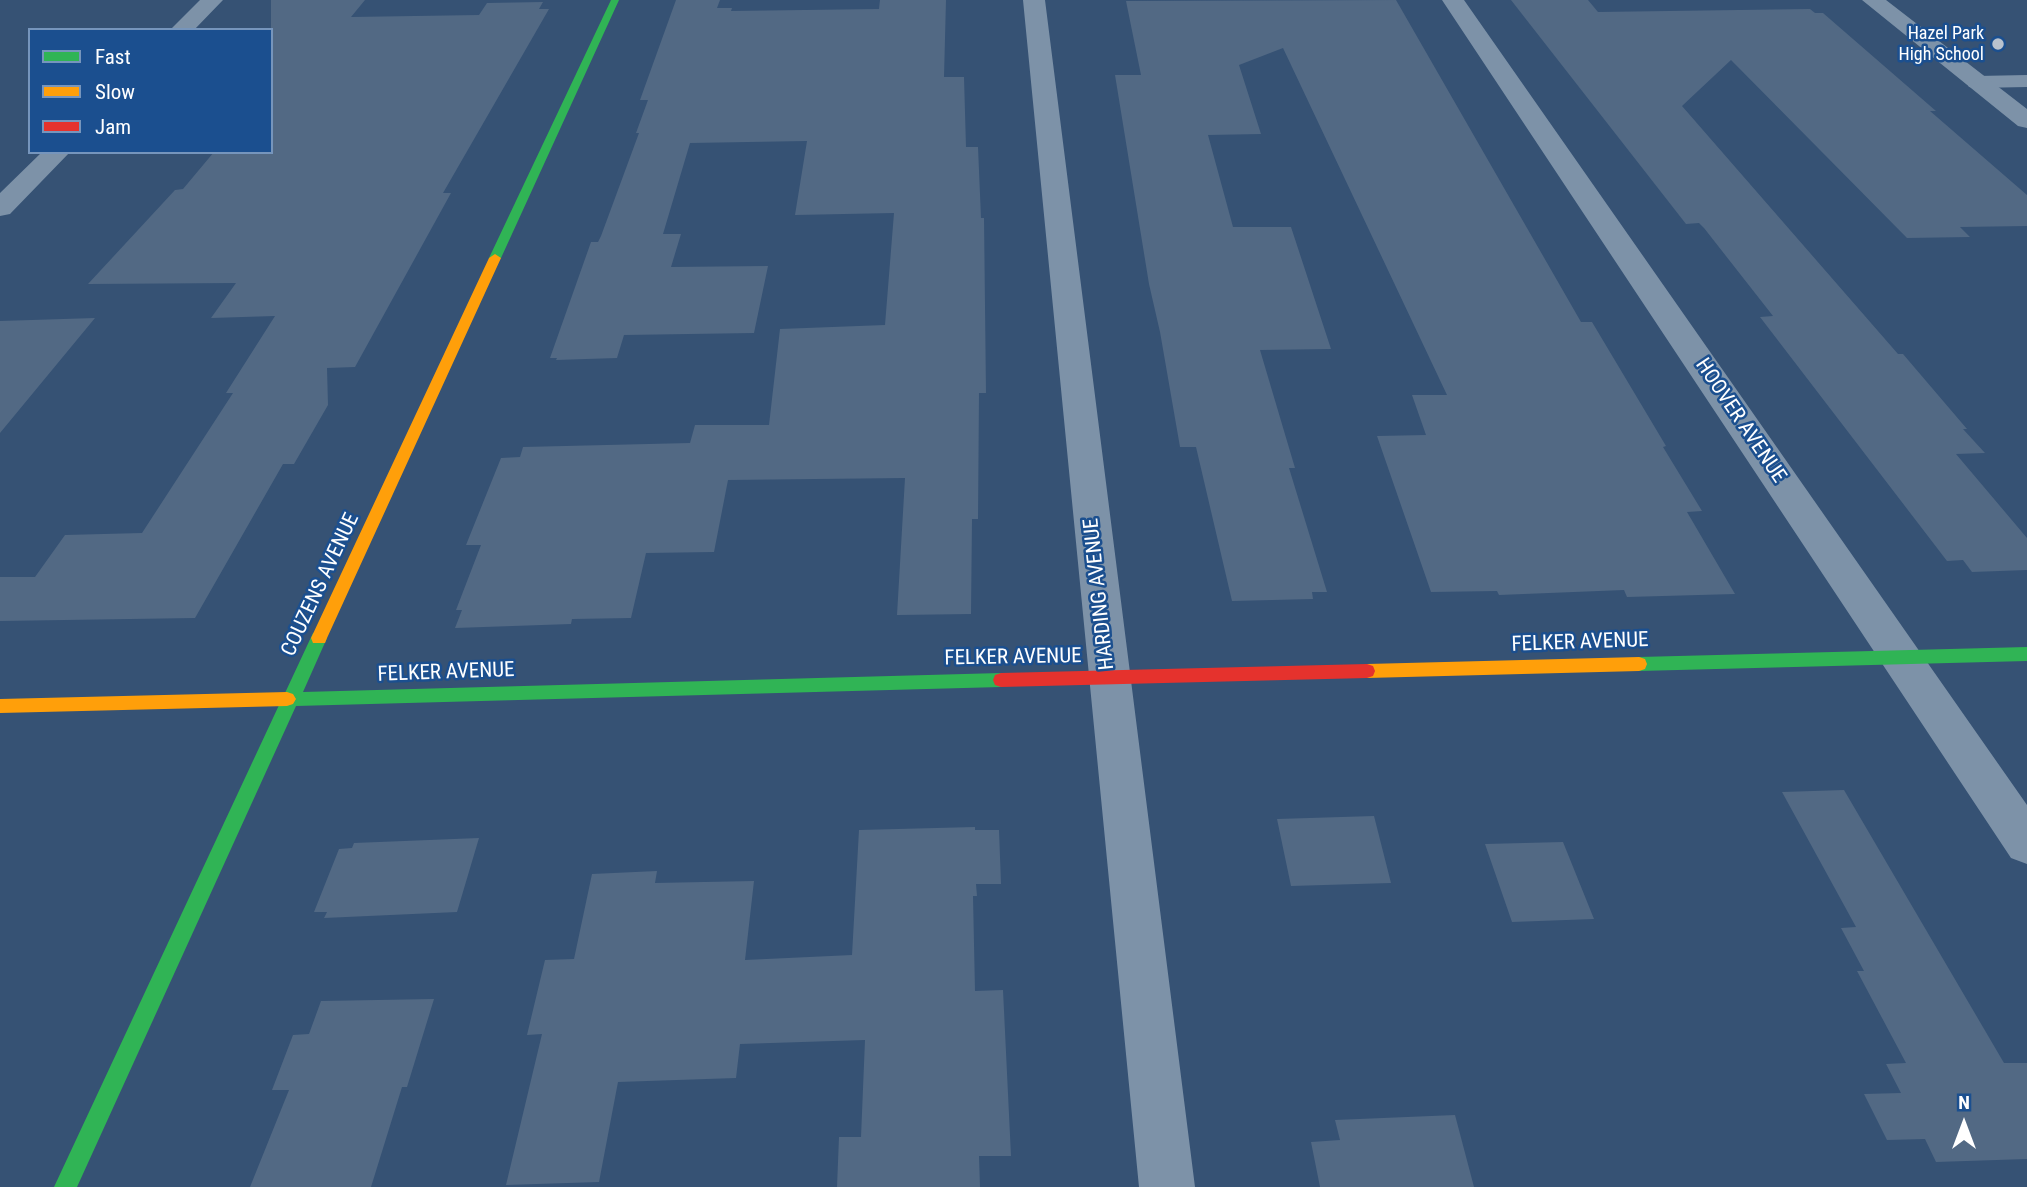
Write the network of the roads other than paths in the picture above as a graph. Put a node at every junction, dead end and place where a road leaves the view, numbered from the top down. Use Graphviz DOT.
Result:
graph roads {
  1 [pos="212,0"];
  2 [pos="615,0"];
  3 [pos="1034,0"];
  4 [pos="1452,0"];
  5 [pos="1873,0"];
  6 [pos="183,28"];
  7 [pos="2027,81"];
  8 [pos="1977,82"];
  9 [pos="2027,121"];
  10 [pos="55,154"];
  11 [pos="0,208"];
  12 [pos="2027,654"];
  13 [pos="1900,657"];
  14 [pos="1110,677"];
  15 [pos="291,698"];
  16 [pos="0,706"];
  17 [pos="2027,843"];
  18 [pos="65,1187"];
  19 [pos="1167,1187"];
  1 -- 6 [label="street"];
  2 -- 15 [label="street, COUZENS AVENUE"];
  3 -- 14 [label="street, HARDING AVENUE"];
  4 -- 13 [label="street, HOOVER AVENUE"];
  5 -- 8 [label="street"];
  7 -- 8 [label="lane"];
  8 -- 9 [label="street"];
  10 -- 11 [label="street"];
  12 -- 13 [label="street, FELKER AVENUE"];
  13 -- 14 [label="street, FELKER AVENUE"];
  13 -- 17 [label="street, HOOVER AVENUE"];
  14 -- 15 [label="street, FELKER AVENUE"];
  14 -- 19 [label="street, HARDING AVENUE"];
  15 -- 16 [label="street, FELKER AVENUE"];
  15 -- 18 [label="street, COUZENS AVENUE"];
}
